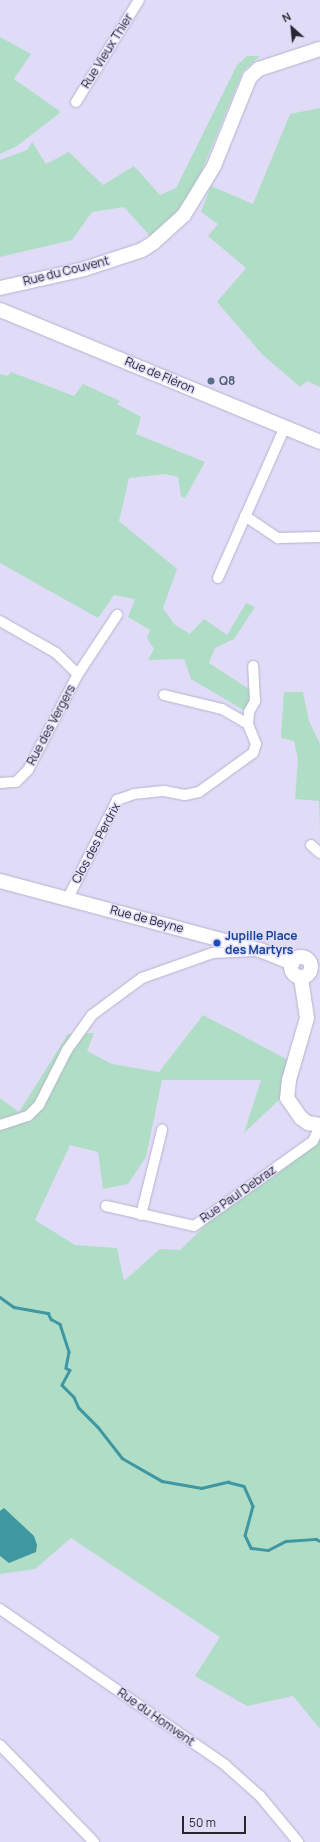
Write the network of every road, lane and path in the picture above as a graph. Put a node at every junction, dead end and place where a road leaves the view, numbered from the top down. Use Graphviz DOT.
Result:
graph roads {
  1 [pos="138,0"];
  2 [pos="320,49"];
  3 [pos="76,102"];
  4 [pos="0,288"];
  5 [pos="0,310"];
  6 [pos="285,427"];
  7 [pos="320,442"];
  8 [pos="245,516"];
  9 [pos="320,537"];
  10 [pos="218,578"];
  11 [pos="117,615"];
  12 [pos="0,621"];
  13 [pos="253,666"];
  14 [pos="78,674"];
  15 [pos="164,695"];
  16 [pos="248,724"];
  17 [pos="0,783"];
  18 [pos="311,845"];
  19 [pos="320,853"];
  20 [pos="0,881"];
  21 [pos="68,898"];
  22 [pos="260,950"];
  23 [pos="315,961"];
  24 [pos="292,963"];
  25 [pos="301,978"];
  26 [pos="0,1125"];
  27 [pos="320,1125"];
  28 [pos="162,1130"];
  29 [pos="106,1206"];
  30 [pos="141,1215"];
  31 [pos="0,1609"];
  32 [pos="0,1744"];
  33 [pos="94,1842"];
  34 [pos="298,1842"];
  1 -- 3 [label="street, Rue Vieux Thier"];
  2 -- 4 [label="street, Rue du Couvent"];
  5 -- 6 [label="street, Rue de Fléron"];
  6 -- 7 [label="street, Rue de Fléron"];
  6 -- 8 [label="street"];
  8 -- 9 [label="street"];
  8 -- 10 [label="street"];
  11 -- 14 [label="street, Rue des Vergers"];
  12 -- 14 [label="street, Rue des Vergers"];
  13 -- 16 [label="street"];
  14 -- 17 [label="street, Rue des Vergers"];
  15 -- 16 [label="street"];
  16 -- 21 [label="street, Clos des Perdrix"];
  18 -- 19 [label="street"];
  20 -- 21 [label="street, Rue de Beyne"];
  21 -- 22 [label="street, Rue de Beyne"];
  22 -- 24 [label="street, Rue de Beyne"];
  22 -- 26 [label="street"];
  23 -- 24 [label="street"];
  23 -- 25 [label="street"];
  24 -- 25 [label="street"];
  25 -- 27 [label="street"];
  27 -- 30 [label="street, Rue Paul Debraz"];
  28 -- 30 [label="street"];
  29 -- 30 [label="street, Rue Paul Debraz"];
  31 -- 34 [label="street, Rue du Homvent"];
  32 -- 33 [label="street"];
}
